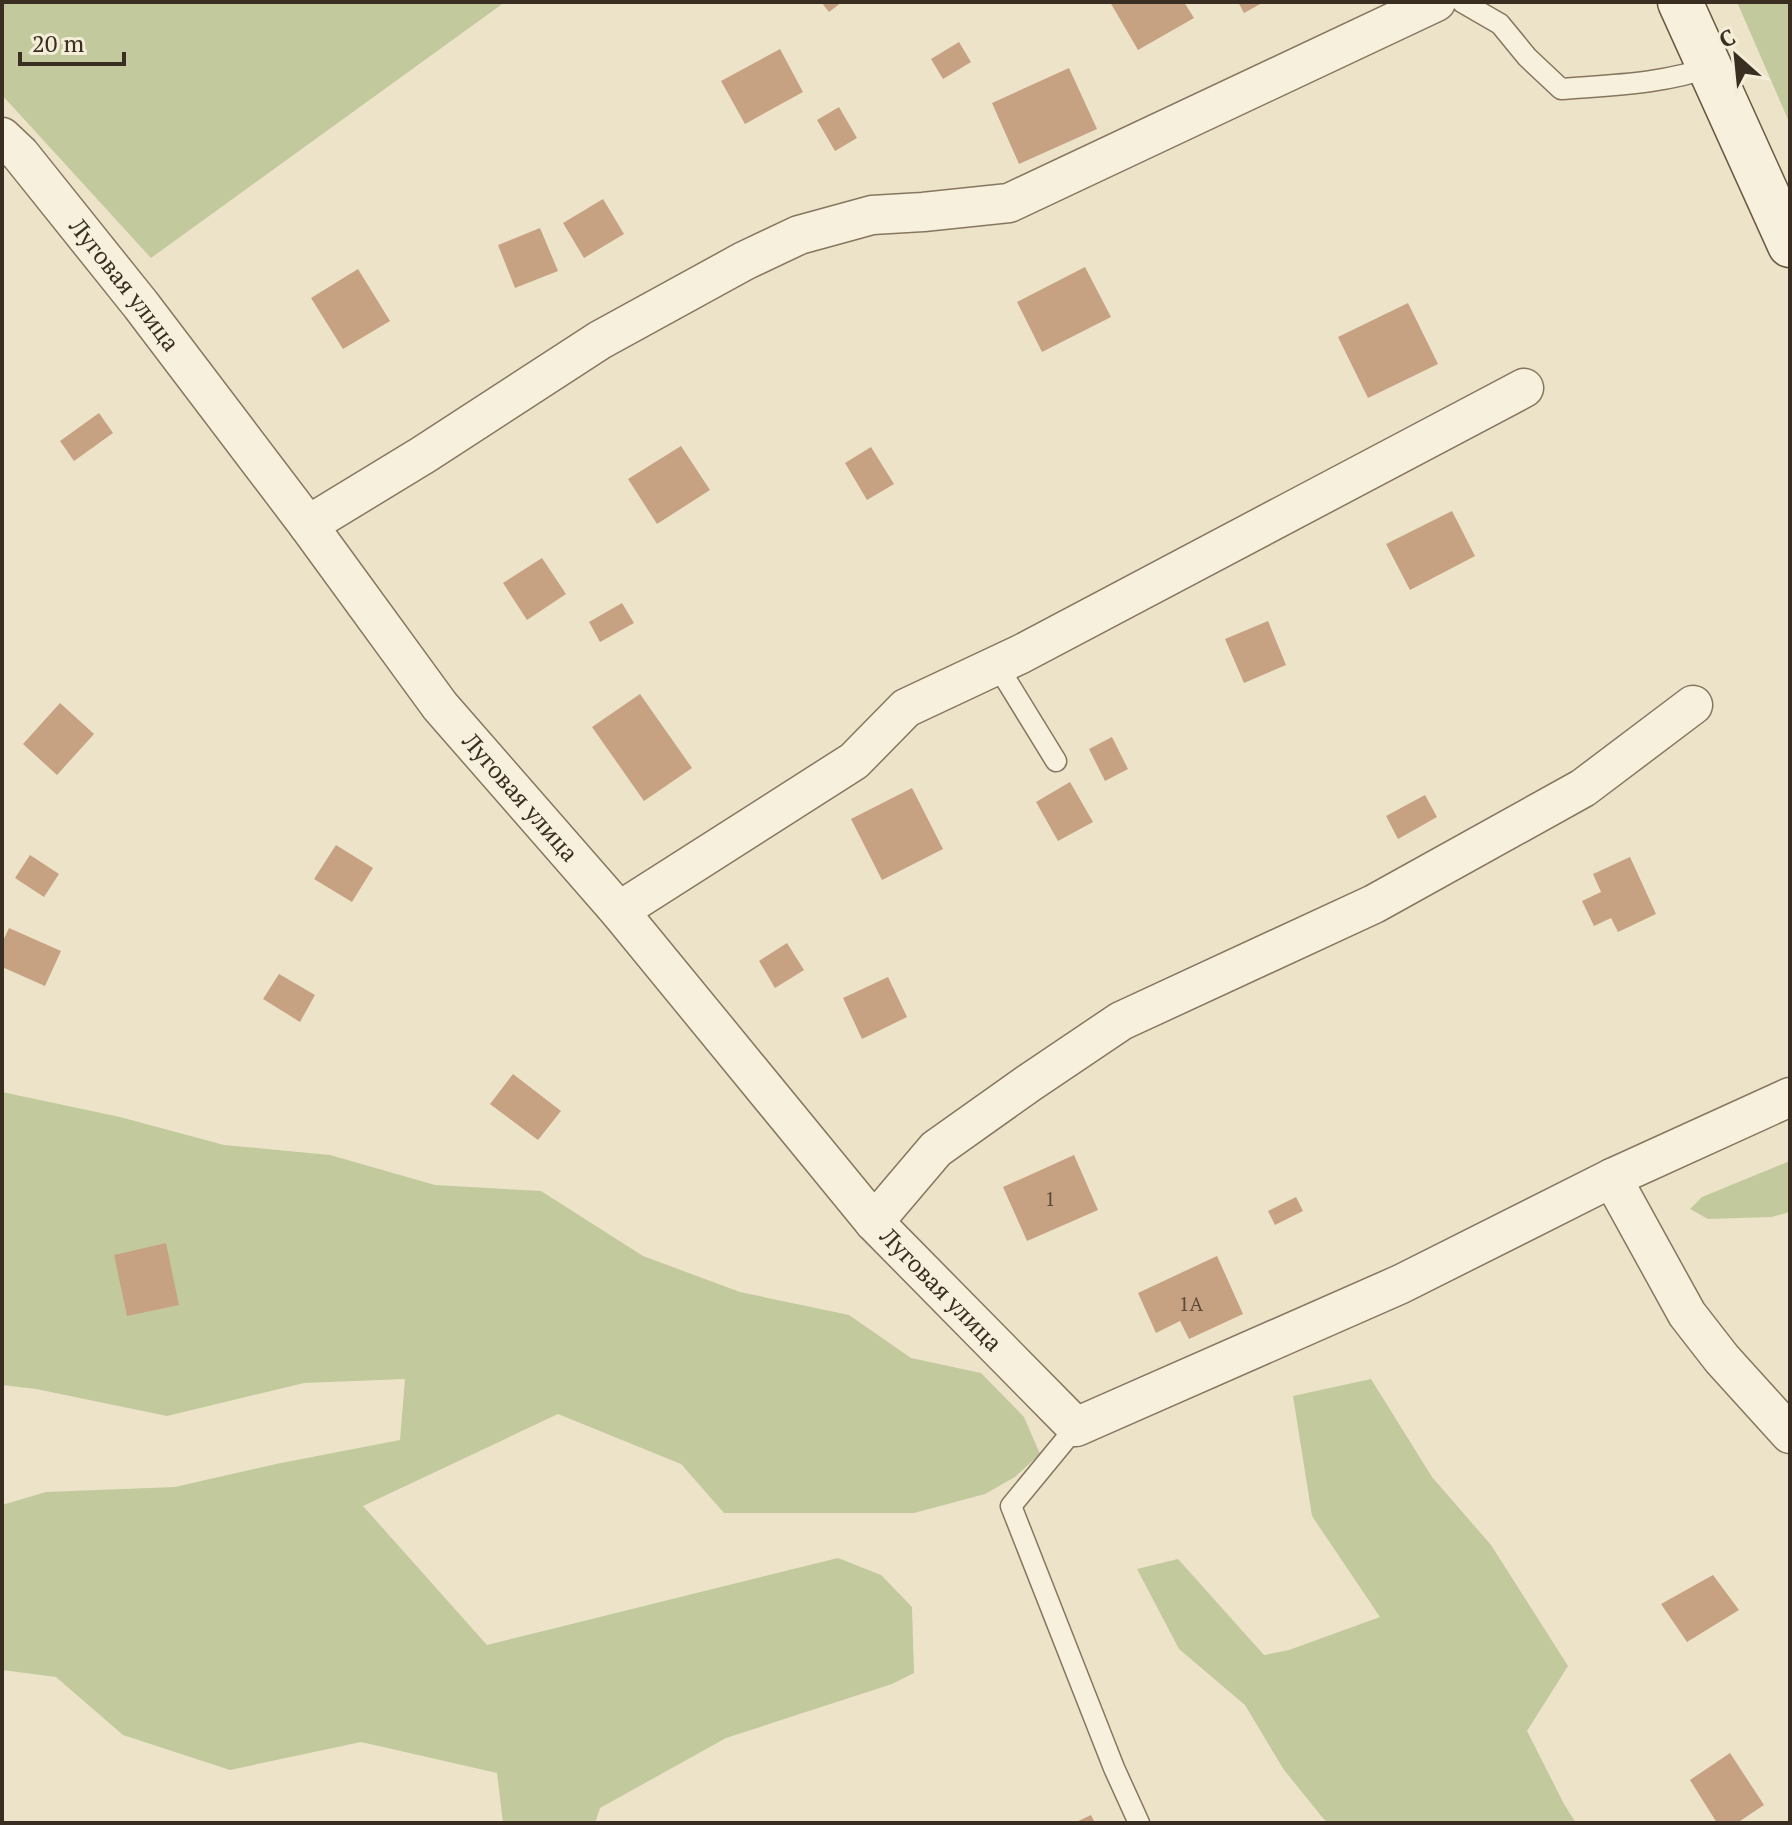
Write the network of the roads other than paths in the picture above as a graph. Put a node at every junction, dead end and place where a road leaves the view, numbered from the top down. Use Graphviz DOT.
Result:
graph roads {
  1 [pos="1436,2"];
  2 [pos="1462,2"];
  3 [pos="1680,2"];
  4 [pos="1710,67"];
  5 [pos="2,137"];
  6 [pos="1790,245"];
  7 [pos="1524,388"];
  8 [pos="308,525"];
  9 [pos="997,665"];
  10 [pos="1693,705"];
  11 [pos="1056,761"];
  12 [pos="619,911"];
  13 [pos="1790,1097"];
  14 [pos="1612,1178"];
  15 [pos="874,1222"];
  16 [pos="1076,1427"];
  17 [pos="1790,1434"];
  18 [pos="1139,1823"];
  1 -- 8 [label="street"];
  2 -- 4 [label="lane"];
  3 -- 4 [label="main road"];
  4 -- 6 [label="main road"];
  5 -- 8 [label="street, Луговая улица"];
  7 -- 9 [label="street"];
  8 -- 12 [label="street, Луговая улица"];
  9 -- 11 [label="lane"];
  9 -- 12 [label="street"];
  10 -- 15 [label="street"];
  12 -- 15 [label="street, Луговая улица"];
  13 -- 14 [label="street"];
  14 -- 16 [label="street"];
  14 -- 17 [label="street"];
  15 -- 16 [label="street, Луговая улица"];
  16 -- 18 [label="lane"];
}
